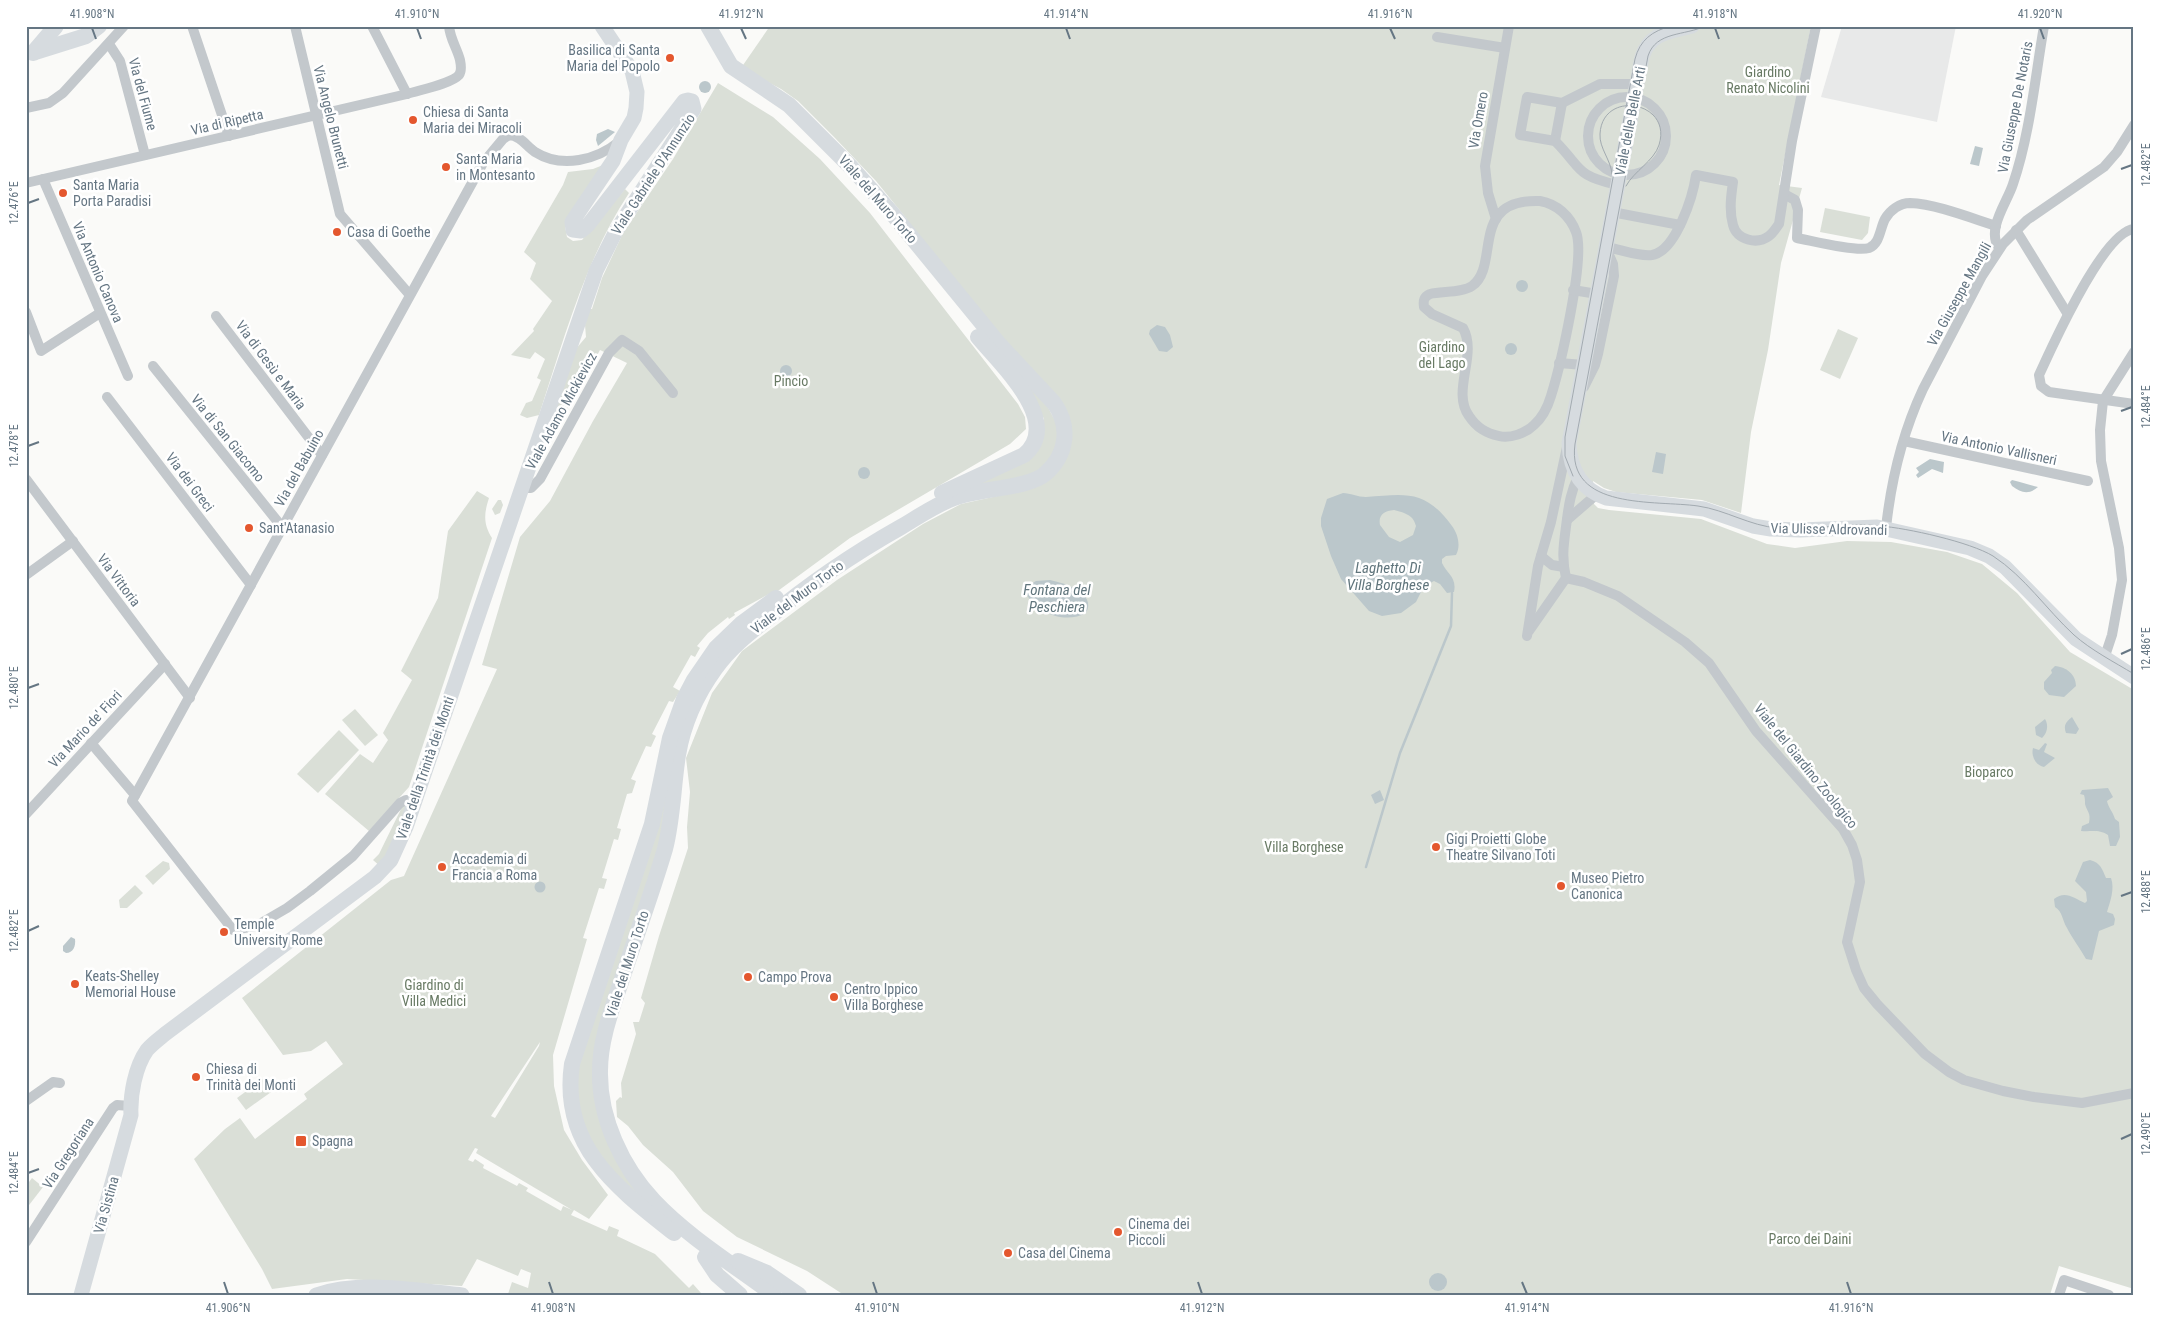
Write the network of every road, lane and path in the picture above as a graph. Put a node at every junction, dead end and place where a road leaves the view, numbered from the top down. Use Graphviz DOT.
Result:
graph roads {
  1 [pos="56,26"];
  2 [pos="99,26"];
  3 [pos="124,26"];
  4 [pos="192,26"];
  5 [pos="295,26"];
  6 [pos="372,26"];
  7 [pos="449,26"];
  8 [pos="602,26"];
  9 [pos="696,26"];
  10 [pos="708,26"];
  11 [pos="1509,26"];
  12 [pos="1692,26"];
  13 [pos="1816,26"];
  14 [pos="2044,26"];
  15 [pos="1437,37"];
  16 [pos="109,44"];
  17 [pos="1505,48"];
  18 [pos="31,55"];
  19 [pos="730,72"];
  20 [pos="1636,91"];
  21 [pos="407,94"];
  22 [pos="1562,103"];
  23 [pos="26,108"];
  24 [pos="316,114"];
  25 [pos="2134,125"];
  26 [pos="229,136"];
  27 [pos="621,140"];
  28 [pos="1555,141"];
  29 [pos="145,155"];
  30 [pos="43,180"];
  31 [pos="1618,180"];
  32 [pos="26,183"];
  33 [pos="1784,194"];
  34 [pos="1612,212"];
  35 [pos="1496,219"];
  36 [pos="1680,224"];
  37 [pos="1996,226"];
  38 [pos="2016,230"];
  39 [pos="2134,230"];
  40 [pos="1606,247"];
  41 [pos="1999,248"];
  42 [pos="1573,290"];
  43 [pos="409,294"];
  44 [pos="1597,294"];
  45 [pos="26,312"];
  46 [pos="100,313"];
  47 [pos="2067,313"];
  48 [pos="216,316"];
  49 [pos="2134,352"];
  50 [pos="1559,363"];
  51 [pos="1584,365"];
  52 [pos="153,366"];
  53 [pos="128,376"];
  54 [pos="673,393"];
  55 [pos="107,397"];
  56 [pos="1578,399"];
  57 [pos="2104,401"];
  58 [pos="2134,404"];
  59 [pos="1904,441"];
  60 [pos="1569,443"];
  61 [pos="322,455"];
  62 [pos="1578,477"];
  63 [pos="26,479"];
  64 [pos="2088,481"];
  65 [pos="522,488"];
  66 [pos="1597,494"];
  67 [pos="1567,520"];
  68 [pos="282,527"];
  69 [pos="1886,528"];
  70 [pos="73,541"];
  71 [pos="1541,556"];
  72 [pos="1564,567"];
  73 [pos="26,576"];
  74 [pos="1566,578"];
  75 [pos="251,585"];
  76 [pos="2104,658"];
  77 [pos="165,664"];
  78 [pos="2134,677"];
  79 [pos="190,698"];
  80 [pos="91,743"];
  81 [pos="137,793"];
  82 [pos="416,801"];
  83 [pos="26,814"];
  84 [pos="60,1083"];
  85 [pos="2134,1093"];
  86 [pos="26,1101"];
  87 [pos="126,1109"];
  88 [pos="26,1242"];
  89 [pos="709,1254"];
  90 [pos="453,1294"];
  91 [pos="81,1295"];
  92 [pos="316,1295"];
  93 [pos="740,1295"];
  94 [pos="756,1295"];
  95 [pos="774,1295"];
  96 [pos="799,1295"];
  97 [pos="2059,1295"];
  98 [pos="2109,1295"];
  1 -- 18 [label="main road"];
  2 -- 18 [label="main road"];
  3 -- 16 [label="street"];
  4 -- 26 [label="street"];
  5 -- 24 [label="street, Via Angelo Brunetti"];
  6 -- 21 [label="street"];
  7 -- 21 [label="street, Via di Ripetta"];
  8 -- 27 [label="street"];
  9 -- 19 [label="main road"];
  10 -- 19 [label="main road"];
  11 -- 17 [label="street, Via Omero"];
  12 -- 20 [label="street, Viale delle Belle Arti"];
  13 -- 33 [label="street"];
  14 -- 37 [label="street, Via Giuseppe De Notaris"];
  15 -- 17 [label="street"];
  16 -- 23 [label="street"];
  16 -- 29 [label="street, Via del Fiume"];
  17 -- 35 [label="street, Via Omero"];
  19 -- 89 [label="main road, Viale del Muro Torto"];
  19 -- 89 [label="main road, Viale del Muro Torto"];
  20 -- 22 [label="street"];
  20 -- 31 [label="street, Viale delle Belle Arti"];
  20 -- 31 [label="street"];
  20 -- 31 [label="street"];
  21 -- 24 [label="street, Via di Ripetta"];
  22 -- 28 [label="street"];
  22 -- 28 [label="street"];
  24 -- 26 [label="street, Via di Ripetta"];
  24 -- 43 [label="street, Via Angelo Brunetti"];
  25 -- 38 [label="street, Via Giuseppe Mangili"];
  26 -- 29 [label="street, Via di Ripetta"];
  27 -- 43 [label="street, Via del Babuino"];
  27 -- 65 [label="street, Viale Gabriele D'Annunzio"];
  28 -- 31 [label="street"];
  29 -- 30 [label="street, Via di Ripetta"];
  30 -- 32 [label="street, Via di Ripetta"];
  30 -- 46 [label="street, Via Antonio Canova"];
  31 -- 34 [label="street, Viale delle Belle Arti"];
  33 -- 36 [label="street"];
  33 -- 37 [label="street"];
  34 -- 36 [label="street"];
  34 -- 40 [label="street, Viale delle Belle Arti"];
  35 -- 42 [label="street"];
  35 -- 50 [label="street"];
  36 -- 40 [label="street"];
  37 -- 41 [label="street, Via Giuseppe De Notaris"];
  38 -- 41 [label="street, Via Giuseppe Mangili"];
  38 -- 47 [label="street"];
  39 -- 47 [label="street"];
  40 -- 44 [label="street, Viale delle Belle Arti"];
  40 -- 56 [label="street, Viale delle Belle Arti"];
  41 -- 59 [label="street, Via Giuseppe Mangili"];
  42 -- 44 [label="street"];
  42 -- 50 [label="street"];
  43 -- 61 [label="street, Via del Babuino"];
  44 -- 51 [label="street, Viale delle Belle Arti"];
  45 -- 46 [label="street"];
  46 -- 53 [label="street, Via Antonio Canova"];
  47 -- 57 [label="street"];
  48 -- 61 [label="street, Via di Gesù e Maria"];
  49 -- 57 [label="street"];
  50 -- 51 [label="street"];
  51 -- 56 [label="street, Viale delle Belle Arti"];
  52 -- 68 [label="street, Via di San Giacomo"];
  54 -- 65 [label="street, Viale Adamo Mickievicz"];
  55 -- 75 [label="street, Via dei Greci"];
  56 -- 60 [label="street, Viale delle Belle Arti"];
  57 -- 58 [label="street"];
  57 -- 76 [label="street"];
  59 -- 64 [label="street, Via Antonio Vallisneri"];
  59 -- 69 [label="street, Via Giuseppe Mangili"];
  60 -- 62 [label="street, Viale delle Belle Arti"];
  60 -- 71 [label="street"];
  61 -- 68 [label="street, Via del Babuino"];
  62 -- 66 [label="street, Via Ulisse Aldrovandi"];
  62 -- 67 [label="street"];
  63 -- 70 [label="street, Via Vittoria"];
  65 -- 82 [label="street, Viale della Trinità dei Monti"];
  66 -- 67 [label="street"];
  66 -- 69 [label="street, Via Ulisse Aldrovandi"];
  67 -- 72 [label="street"];
  68 -- 75 [label="street, Via del Babuino"];
  69 -- 76 [label="street, Via Ulisse Aldrovandi"];
  70 -- 73 [label="street"];
  70 -- 77 [label="street, Via Vittoria"];
  71 -- 72 [label="street"];
  71 -- 74 [label="street"];
  72 -- 74 [label="street"];
  74 -- 85 [label="street, Viale del Giardino Zoologico"];
  75 -- 79 [label="street, Via del Babuino"];
  76 -- 78 [label="street, Via Ulisse Aldrovandi"];
  77 -- 79 [label="street, Via Vittoria"];
  77 -- 80 [label="street, Via Mario de' Fiori"];
  79 -- 81 [label="street, Via del Babuino"];
  80 -- 81 [label="street"];
  80 -- 83 [label="street, Via Mario de' Fiori"];
  81 -- 82 [label="street"];
  82 -- 87 [label="street, Viale della Trinità dei Monti"];
  84 -- 86 [label="street"];
  87 -- 88 [label="street, Via Gregoriana"];
  87 -- 91 [label="street, Via Sistina"];
  89 -- 93 [label="main road"];
  89 -- 94 [label="main road, Viale del Muro Torto"];
  89 -- 95 [label="main road, Viale del Muro Torto"];
  89 -- 96 [label="main road"];
  90 -- 92 [label="street"];
  97 -- 98 [label="street"];
}
